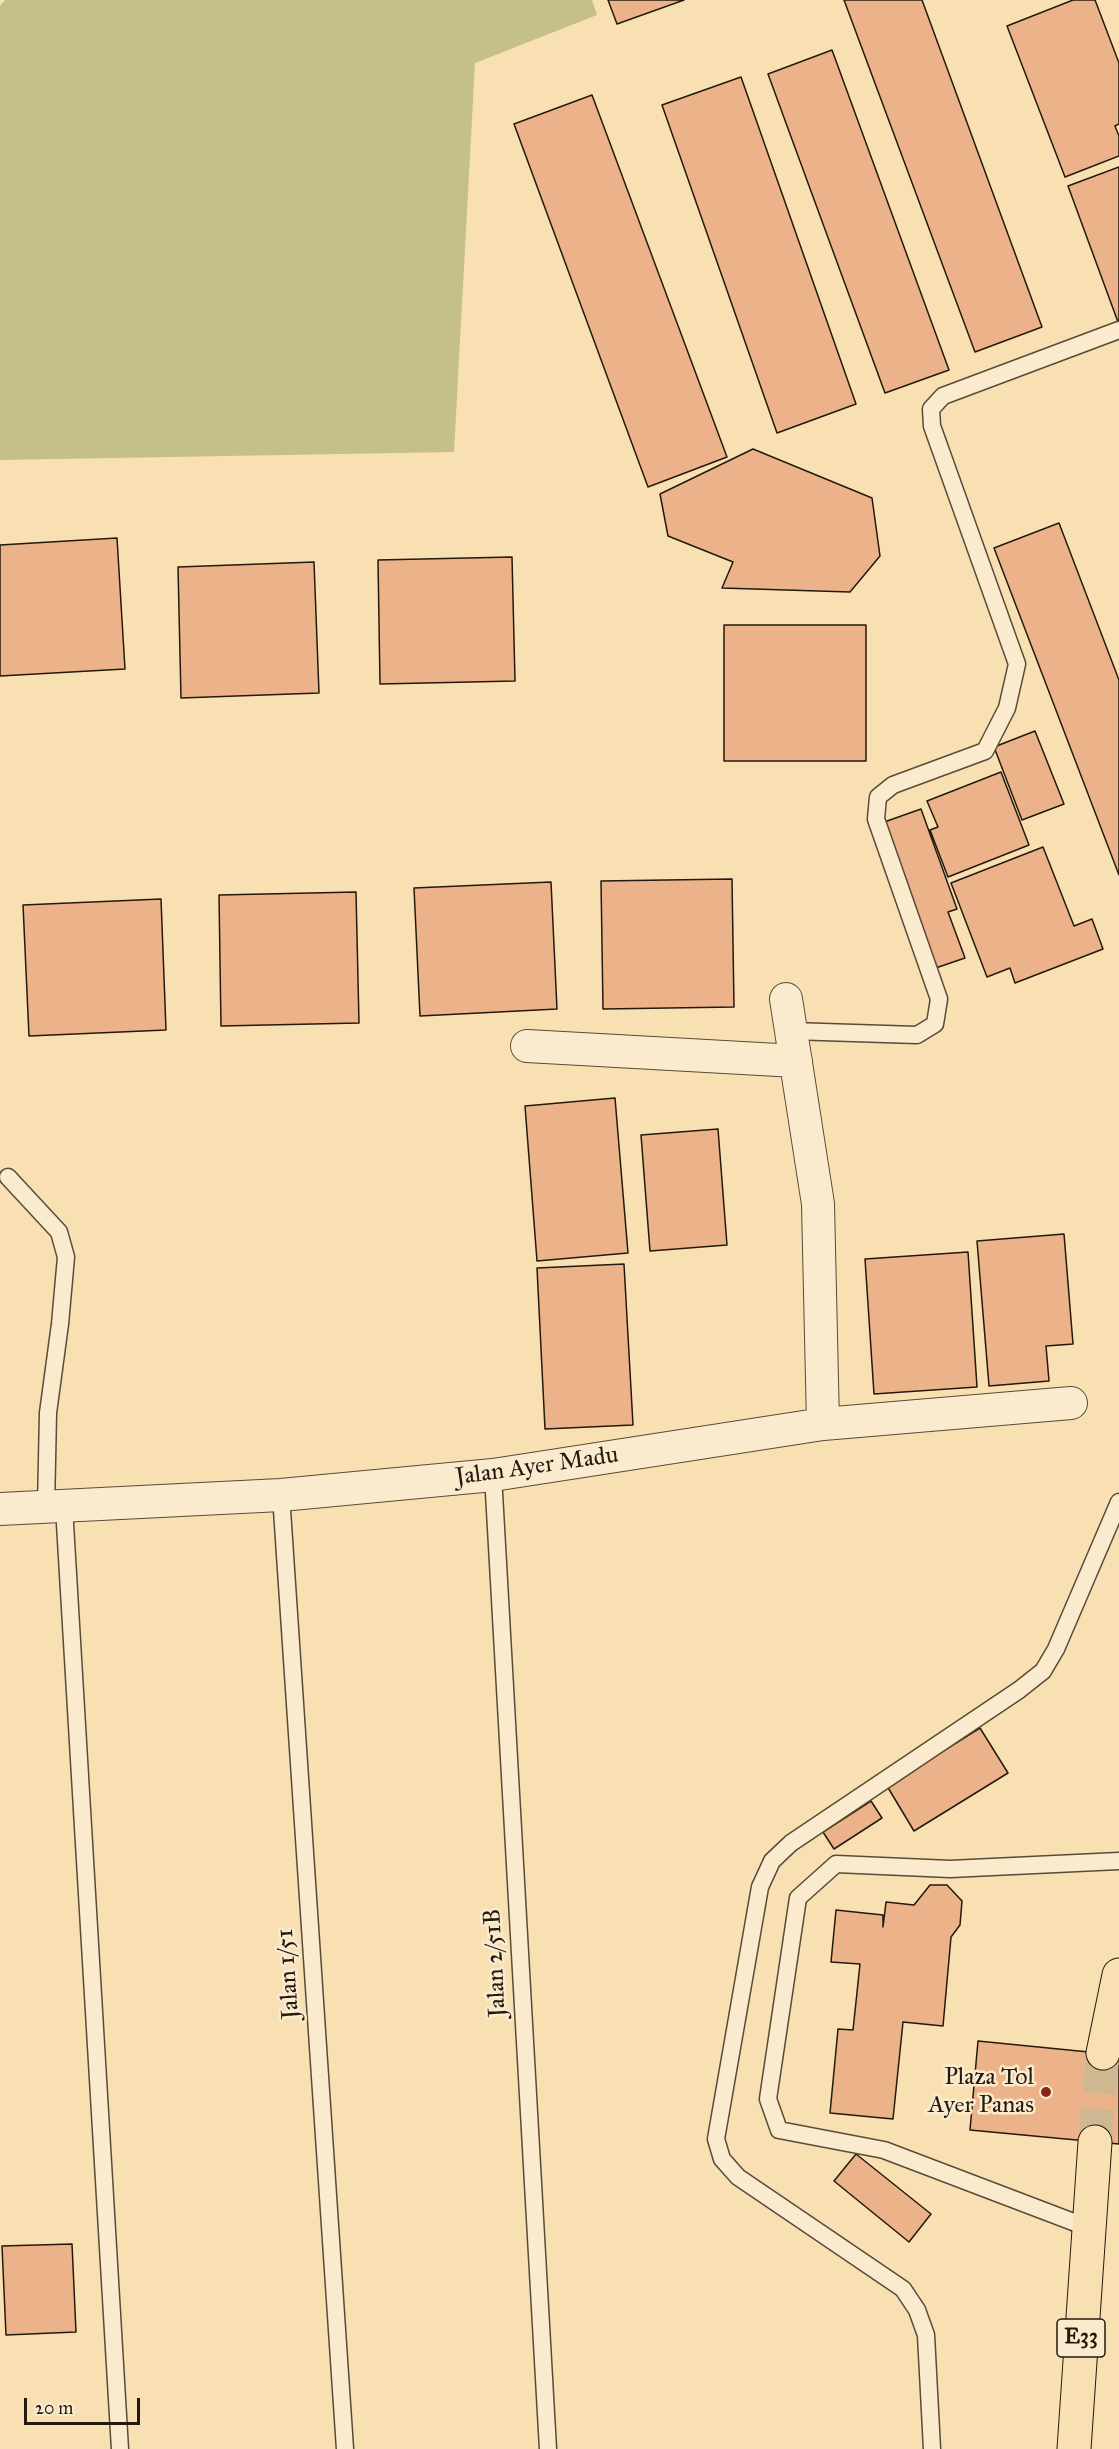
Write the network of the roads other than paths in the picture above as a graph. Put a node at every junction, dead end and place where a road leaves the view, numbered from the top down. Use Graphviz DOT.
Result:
graph roads {
  1 [pos="1119,330"];
  2 [pos="786,999"];
  3 [pos="527,1046"];
  4 [pos="793,1046"];
  5 [pos="8,1177"];
  6 [pos="1071,1403"];
  7 [pos="822,1424"];
  8 [pos="493,1475"];
  9 [pos="281,1495"];
  10 [pos="1119,1502"];
  11 [pos="55,1508"];
  12 [pos="0,1509"];
  13 [pos="1119,1861"];
  14 [pos="1119,1975"];
  15 [pos="1103,2053"];
  16 [pos="1095,2142"];
  17 [pos="1089,2228"];
  18 [pos="120,2449"];
  19 [pos="345,2449"];
  20 [pos="548,2449"];
  21 [pos="933,2449"];
  22 [pos="1074,2449"];
  1 -- 4 [label="lane"];
  2 -- 4 [label="street"];
  3 -- 4 [label="street"];
  4 -- 7 [label="street"];
  5 -- 11 [label="lane"];
  6 -- 7 [label="street, Jalan Ayer Madu"];
  7 -- 8 [label="street, Jalan Ayer Madu"];
  8 -- 9 [label="street, Jalan Ayer Madu"];
  8 -- 20 [label="lane, Jalan 2/51B"];
  9 -- 11 [label="street, Jalan Ayer Madu"];
  9 -- 19 [label="lane, Jalan 1/51"];
  10 -- 21 [label="lane"];
  11 -- 12 [label="street, Jalan Ayer Madu"];
  11 -- 18 [label="lane"];
  13 -- 17 [label="lane"];
  14 -- 15 [label="highway"];
  16 -- 17 [label="highway, E33"];
  17 -- 22 [label="highway, E33"];
}
